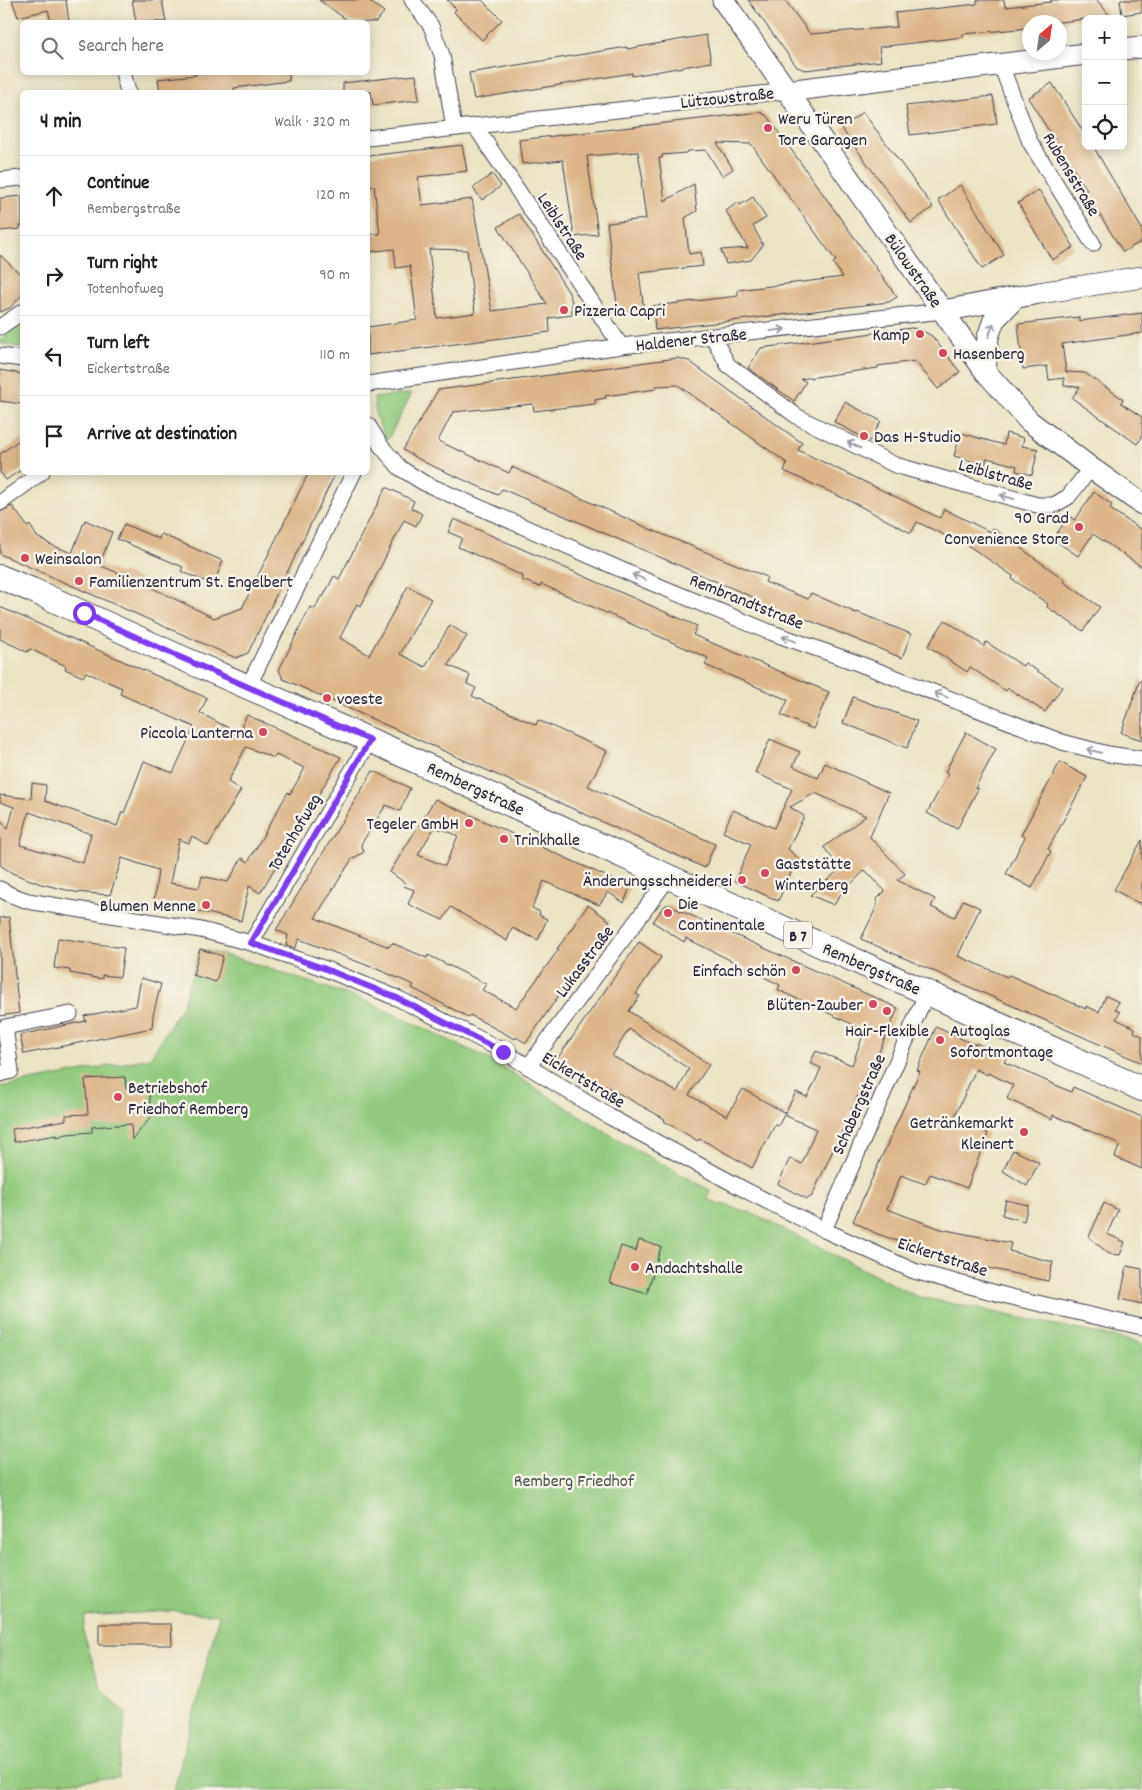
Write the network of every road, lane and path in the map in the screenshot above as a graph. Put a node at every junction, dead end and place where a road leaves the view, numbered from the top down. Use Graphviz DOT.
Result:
graph roads {
  1 [pos="412,0"];
  2 [pos="723,0"];
  3 [pos="1142,47"];
  4 [pos="1127,49"];
  5 [pos="1082,55"];
  6 [pos="1001,65"];
  7 [pos="124,75"];
  8 [pos="128,90"];
  9 [pos="787,90"];
  10 [pos="475,126"];
  11 [pos="454,128"];
  12 [pos="370,138"];
  13 [pos="20,178"];
  14 [pos="0,180"];
  15 [pos="1093,244"];
  16 [pos="1142,277"];
  17 [pos="1016,298"];
  18 [pos="943,311"];
  19 [pos="20,313"];
  20 [pos="0,327"];
  21 [pos="713,337"];
  22 [pos="621,346"];
  23 [pos="0,356"];
  24 [pos="20,359"];
  25 [pos="985,370"];
  26 [pos="370,384"];
  27 [pos="370,427"];
  28 [pos="1091,468"];
  29 [pos="38,475"];
  30 [pos="353,475"];
  31 [pos="0,503"];
  32 [pos="1142,504"];
  33 [pos="0,577"];
  34 [pos="248,687"];
  35 [pos="370,740"];
  36 [pos="1142,759"];
  37 [pos="670,877"];
  38 [pos="0,889"];
  39 [pos="251,943"];
  40 [pos="927,992"];
  41 [pos="70,1014"];
  42 [pos="2,1028"];
  43 [pos="528,1068"];
  44 [pos="0,1074"];
  45 [pos="1142,1089"];
  46 [pos="824,1230"];
  47 [pos="1142,1327"];
  1 -- 11 [label="street"];
  2 -- 9 [label="main road, Bülowstraße"];
  3 -- 4 [label="main road"];
  5 -- 6 [label="main road, Lützowstraße"];
  6 -- 9 [label="main road, Lützowstraße"];
  6 -- 15 [label="street, Rubensstraße"];
  7 -- 8 [label="street"];
  9 -- 10 [label="street, Lützowstraße"];
  9 -- 18 [label="main road, Bülowstraße"];
  10 -- 11 [label="street, Lützowstraße"];
  10 -- 22 [label="street, Leiblstraße"];
  11 -- 12 [label="street, Lützowstraße"];
  13 -- 14 [label="street"];
  16 -- 17 [label="main road, Haldener Straße"];
  17 -- 18 [label="main road, Haldener Straße"];
  25 -- 17 [label="main road, one-way"];
  21 -- 18 [label="street, Haldener Straße, one-way"];
  18 -- 25 [label="main road, Bülowstraße"];
  19 -- 20 [label="street"];
  21 -- 22 [label="street, Haldener Straße"];
  28 -- 21 [label="street, Leiblstraße, one-way"];
  22 -- 26 [label="street, Haldener Straße"];
  23 -- 24 [label="street"];
  25 -- 28 [label="main road, Bülowstraße"];
  36 -- 27 [label="street, Rembrandtstraße, one-way"];
  28 -- 32 [label="main road, Bülowstraße"];
  29 -- 31 [label="street"];
  30 -- 34 [label="street"];
  33 -- 34 [label="main road, Rembergstraße / B 7"];
  34 -- 35 [label="main road, Rembergstraße / B 7"];
  35 -- 37 [label="main road, Rembergstraße / B 7"];
  35 -- 39 [label="street, Totenhofweg"];
  37 -- 40 [label="main road, Rembergstraße / B 7"];
  37 -- 43 [label="street, Lukasstraße"];
  38 -- 39 [label="street, Eickertstraße"];
  39 -- 43 [label="street, Eickertstraße"];
  40 -- 45 [label="main road, Rembergstraße / B 7"];
  40 -- 46 [label="street, Schabergstraße"];
  41 -- 42 [label="street"];
  42 -- 44 [label="street"];
  43 -- 46 [label="street, Eickertstraße"];
  46 -- 47 [label="street, Eickertstraße"];
}
